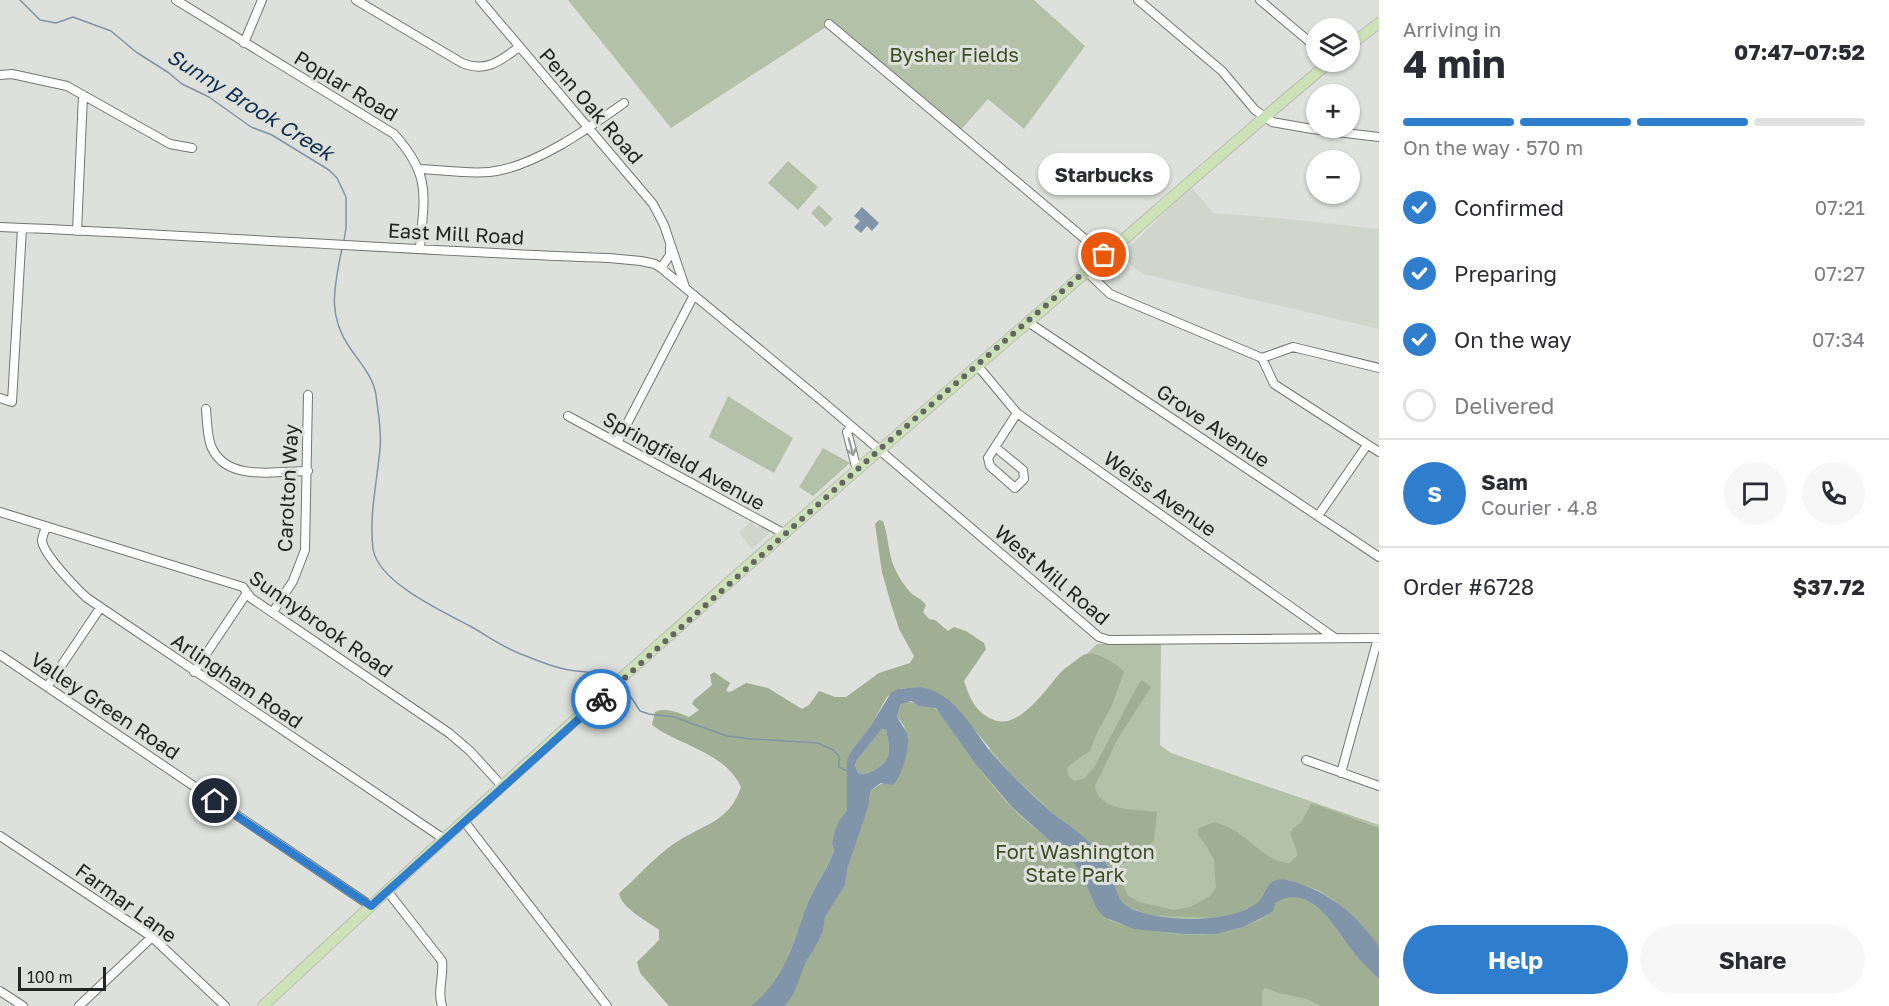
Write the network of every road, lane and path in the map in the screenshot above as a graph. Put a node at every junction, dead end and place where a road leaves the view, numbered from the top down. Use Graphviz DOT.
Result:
graph roads {
  1 [pos="176,0"];
  2 [pos="262,0"];
  3 [pos="356,0"];
  4 [pos="480,0"];
  5 [pos="1138,0"];
  6 [pos="1260,0"];
  7 [pos="1379,23"];
  8 [pos="829,24"];
  9 [pos="1360,37"];
  10 [pos="1306,39"];
  11 [pos="243,43"];
  12 [pos="519,47"];
  13 [pos="1318,72"];
  14 [pos="0,75"];
  15 [pos="83,95"];
  16 [pos="624,103"];
  17 [pos="1263,117"];
  18 [pos="587,129"];
  19 [pos="1379,137"];
  20 [pos="192,148"];
  21 [pos="420,169"];
  22 [pos="0,227"];
  23 [pos="22,228"];
  24 [pos="77,231"];
  25 [pos="669,239"];
  26 [pos="420,249"];
  27 [pos="1104,255"];
  28 [pos="661,268"];
  29 [pos="1086,271"];
  30 [pos="686,288"];
  31 [pos="694,295"];
  32 [pos="1028,322"];
  33 [pos="1262,358"];
  34 [pos="977,365"];
  35 [pos="1379,368"];
  36 [pos="308,395"];
  37 [pos="0,398"];
  38 [pos="206,409"];
  39 [pos="1017,413"];
  40 [pos="568,416"];
  41 [pos="852,427"];
  42 [pos="617,443"];
  43 [pos="1367,445"];
  44 [pos="995,447"];
  45 [pos="879,450"];
  46 [pos="1379,452"];
  47 [pos="857,470"];
  48 [pos="308,471"];
  49 [pos="0,512"];
  50 [pos="1318,516"];
  51 [pos="46,527"];
  52 [pos="785,534"];
  53 [pos="1379,557"];
  54 [pos="247,593"];
  55 [pos="100,608"];
  56 [pos="273,612"];
  57 [pos="1335,638"];
  58 [pos="1378,638"];
  59 [pos="0,655"];
  60 [pos="194,672"];
  61 [pos="47,687"];
  62 [pos="1306,760"];
  63 [pos="1341,773"];
  64 [pos="502,786"];
  65 [pos="1379,786"];
  66 [pos="464,821"];
  67 [pos="3,838"];
  68 [pos="444,839"];
  69 [pos="0,848"];
  70 [pos="388,892"];
  71 [pos="371,906"];
  72 [pos="152,937"];
  73 [pos="0,991"];
  74 [pos="23,1006"];
  75 [pos="79,1006"];
  76 [pos="225,1006"];
  77 [pos="264,1006"];
  78 [pos="442,1006"];
  79 [pos="607,1006"];
  1 -- 11 [label="street, Poplar Road"];
  2 -- 11 [label="street"];
  3 -- 12 [label="street"];
  4 -- 12 [label="street, Penn Oak Road"];
  5 -- 17 [label="street"];
  6 -- 10 [label="street"];
  7 -- 9 [label="main road"];
  8 -- 27 [label="street"];
  11 -- 21 [label="street, Poplar Road"];
  12 -- 18 [label="street, Penn Oak Road"];
  13 -- 17 [label="main road"];
  14 -- 15 [label="street"];
  15 -- 20 [label="street"];
  15 -- 24 [label="street"];
  16 -- 18 [label="street"];
  17 -- 19 [label="street"];
  17 -- 27 [label="main road"];
  18 -- 21 [label="street"];
  18 -- 25 [label="street, Penn Oak Road"];
  21 -- 26 [label="street, Poplar Road"];
  22 -- 23 [label="street, East Mill Road"];
  23 -- 24 [label="street, East Mill Road"];
  23 -- 37 [label="street"];
  24 -- 26 [label="street, East Mill Road"];
  25 -- 28 [label="street"];
  25 -- 30 [label="street, Penn Oak Road"];
  26 -- 28 [label="street, East Mill Road"];
  27 -- 29 [label="main road"];
  28 -- 30 [label="street, East Mill Road"];
  29 -- 32 [label="main road"];
  29 -- 33 [label="street"];
  30 -- 31 [label="street, East Mill Road"];
  31 -- 41 [label="street, East Mill Road"];
  31 -- 42 [label="street"];
  32 -- 34 [label="main road"];
  32 -- 50 [label="street, Grove Avenue"];
  33 -- 35 [label="street"];
  33 -- 43 [label="street"];
  34 -- 39 [label="street, Weiss Avenue"];
  34 -- 45 [label="main road"];
  36 -- 48 [label="street, Carolton Way"];
  38 -- 48 [label="street"];
  39 -- 44 [label="street"];
  39 -- 57 [label="street, Weiss Avenue"];
  40 -- 42 [label="street, Springfield Avenue"];
  41 -- 45 [label="street, West Mill Road"];
  41 -- 47 [label="street, one-way"];
  42 -- 52 [label="street, Springfield Avenue"];
  43 -- 46 [label="street"];
  43 -- 50 [label="street"];
  44 -- 44 [label="street"];
  45 -- 47 [label="main road"];
  45 -- 57 [label="street, West Mill Road"];
  47 -- 52 [label="main road"];
  48 -- 56 [label="street, Carolton Way"];
  49 -- 51 [label="street, Sunnybrook Road"];
  50 -- 53 [label="street, Grove Avenue"];
  51 -- 54 [label="street, Sunnybrook Road"];
  51 -- 55 [label="street, Arlingham Road"];
  52 -- 64 [label="main road"];
  54 -- 56 [label="street, Sunnybrook Road"];
  54 -- 60 [label="street"];
  55 -- 60 [label="street, Arlingham Road"];
  55 -- 61 [label="street"];
  56 -- 64 [label="street, Sunnybrook Road"];
  57 -- 58 [label="street, West Mill Road"];
  58 -- 63 [label="street"];
  59 -- 61 [label="street, Valley Green Road"];
  60 -- 68 [label="street, Arlingham Road"];
  61 -- 71 [label="street, Valley Green Road"];
  62 -- 63 [label="street"];
  63 -- 65 [label="street"];
  64 -- 66 [label="main road"];
  66 -- 68 [label="main road"];
  66 -- 79 [label="street"];
  67 -- 69 [label="street"];
  67 -- 72 [label="street, Farmar Lane"];
  68 -- 70 [label="main road"];
  70 -- 71 [label="main road"];
  70 -- 78 [label="street"];
  71 -- 77 [label="main road"];
  72 -- 75 [label="street"];
  72 -- 76 [label="street, Farmar Lane"];
  73 -- 74 [label="street"];
}
